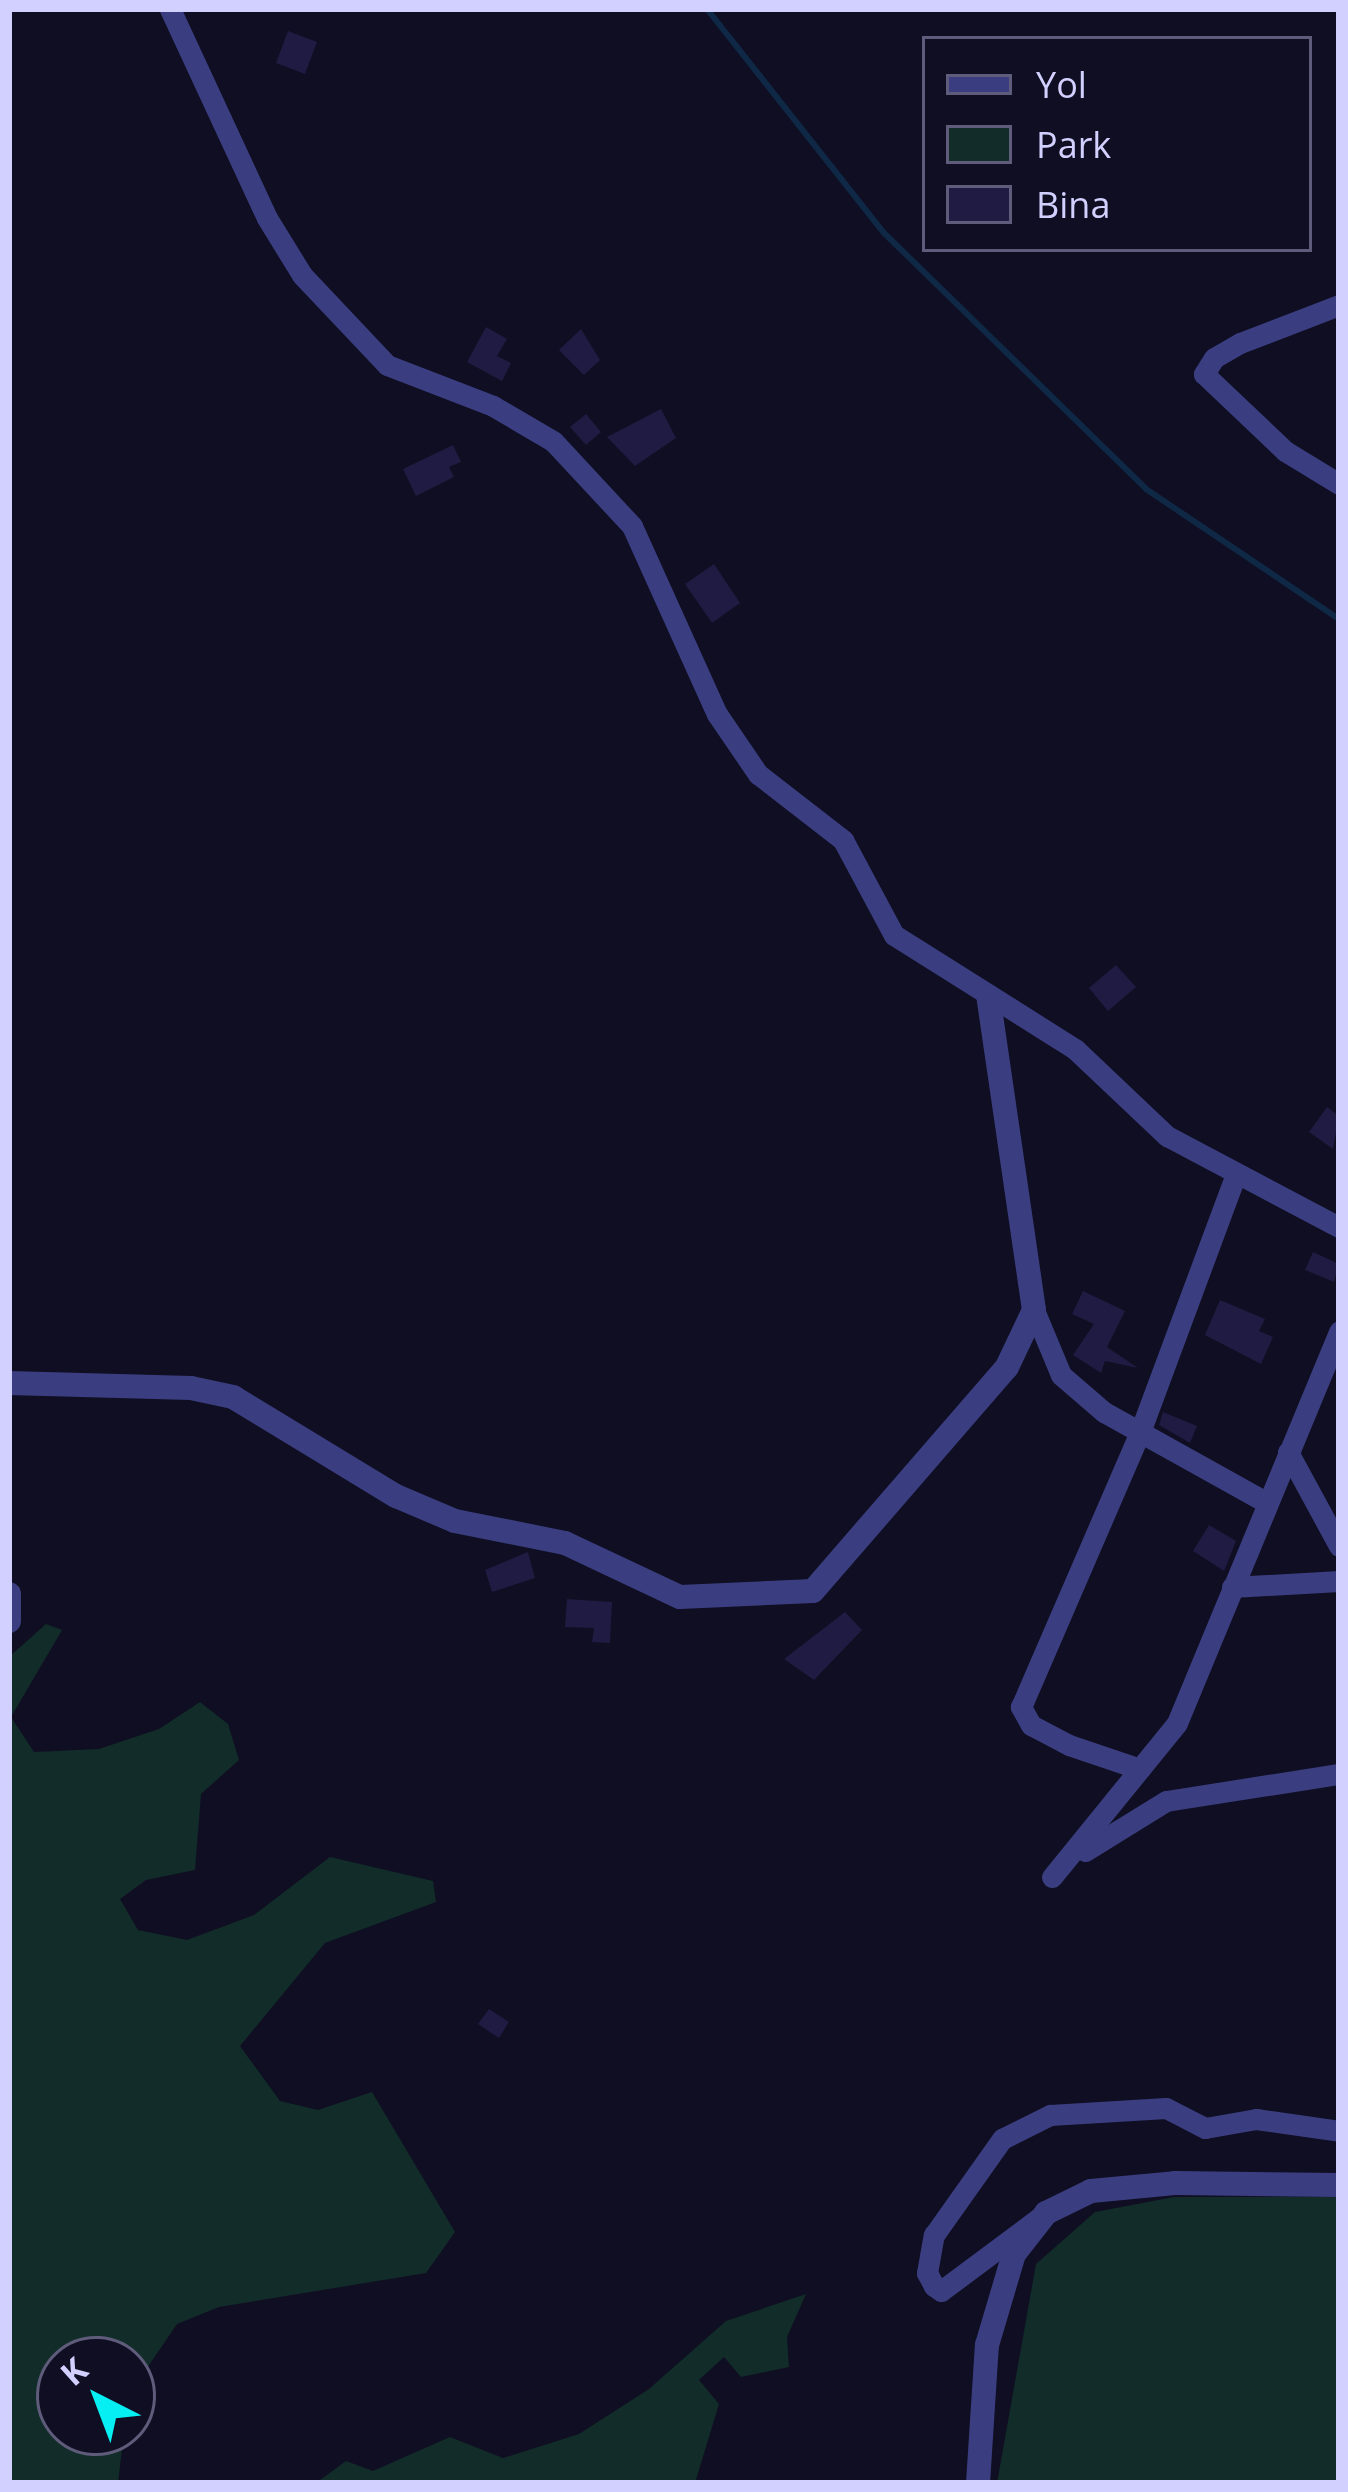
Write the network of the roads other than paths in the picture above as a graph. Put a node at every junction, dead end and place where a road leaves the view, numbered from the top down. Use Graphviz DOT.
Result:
graph roads {
  1 [pos="170,9"];
  2 [pos="1339,305"];
  3 [pos="1339,484"];
  4 [pos="988,996"];
  5 [pos="1235,1176"];
  6 [pos="1339,1227"];
  7 [pos="1034,1310"];
  8 [pos="1339,1331"];
  9 [pos="9,1383"];
  10 [pos="1140,1432"];
  11 [pos="1288,1452"];
  12 [pos="1266,1502"];
  13 [pos="1339,1546"];
  14 [pos="1339,1581"];
  15 [pos="1232,1587"];
  16 [pos="9,1594"];
  17 [pos="9,1621"];
  18 [pos="1140,1768"];
  19 [pos="1339,1774"];
  20 [pos="1339,2131"];
  21 [pos="1339,2185"];
  22 [pos="1046,2213"];
  23 [pos="977,2483"];
  1 -- 4 [label="street"];
  2 -- 3 [label="street"];
  4 -- 5 [label="street"];
  4 -- 7 [label="street"];
  5 -- 6 [label="street"];
  5 -- 10 [label="street"];
  7 -- 9 [label="street"];
  7 -- 10 [label="street"];
  8 -- 11 [label="street"];
  10 -- 12 [label="street"];
  10 -- 18 [label="street"];
  11 -- 12 [label="street"];
  11 -- 13 [label="street"];
  12 -- 15 [label="street"];
  14 -- 15 [label="street"];
  15 -- 18 [label="street"];
  16 -- 17 [label="street"];
  18 -- 19 [label="street"];
  20 -- 22 [label="street"];
  21 -- 22 [label="street"];
  22 -- 23 [label="street"];
}
